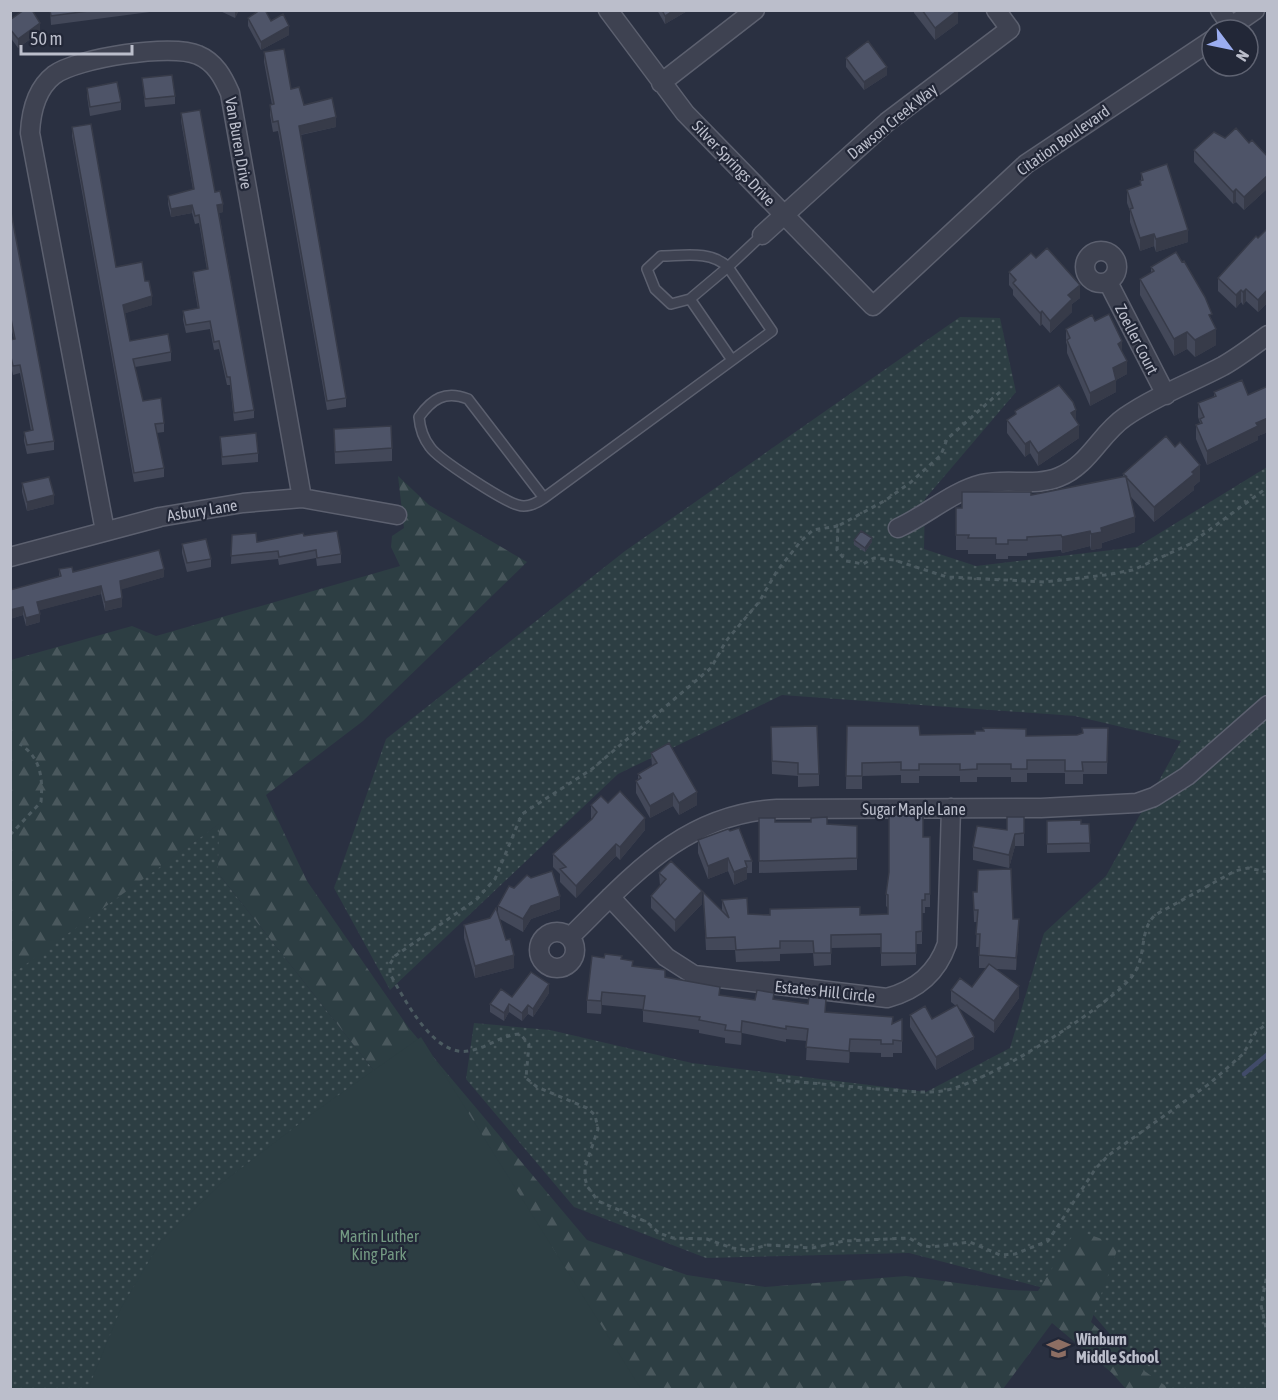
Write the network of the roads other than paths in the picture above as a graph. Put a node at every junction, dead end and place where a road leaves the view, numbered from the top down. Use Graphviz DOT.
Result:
graph roads {
  1 [pos="608,10"];
  2 [pos="755,10"];
  3 [pos="996,10"];
  4 [pos="1200,48"];
  5 [pos="661,83"];
  6 [pos="784,214"];
  7 [pos="762,235"];
  8 [pos="728,267"];
  9 [pos="1108,282"];
  10 [pos="690,299"];
  11 [pos="873,306"];
  12 [pos="1268,335"];
  13 [pos="732,360"];
  14 [pos="1166,395"];
  15 [pos="302,498"];
  16 [pos="544,498"];
  17 [pos="396,515"];
  18 [pos="898,528"];
  19 [pos="105,531"];
  20 [pos="10,557"];
  21 [pos="1268,705"];
  22 [pos="951,808"];
  23 [pos="610,897"];
  24 [pos="570,937"];
  1 -- 5 [label="street, Silver Springs Drive"];
  2 -- 5 [label="street"];
  3 -- 6 [label="street, Dawson Creek Way"];
  4 -- 11 [label="street, Citation Boulevard"];
  5 -- 6 [label="street, Silver Springs Drive"];
  6 -- 7 [label="street, Dawson Creek Way"];
  6 -- 11 [label="street, Silver Springs Drive"];
  7 -- 8 [label="lane"];
  8 -- 10 [label="lane"];
  8 -- 10 [label="lane"];
  8 -- 13 [label="lane"];
  9 -- 14 [label="street, Zoeller Court"];
  10 -- 13 [label="lane"];
  12 -- 14 [label="street"];
  13 -- 16 [label="lane"];
  14 -- 18 [label="street"];
  15 -- 17 [label="street, Asbury Lane"];
  15 -- 19 [label="street, Asbury Lane"];
  15 -- 19 [label="street, Van Buren Drive"];
  16 -- 16 [label="lane"];
  19 -- 20 [label="street, Asbury Lane"];
  21 -- 22 [label="street, Sugar Maple Lane"];
  22 -- 23 [label="street, Sugar Maple Lane"];
  22 -- 23 [label="street, Estates Hill Circle"];
  23 -- 24 [label="street, Sugar Maple Lane"];
}
